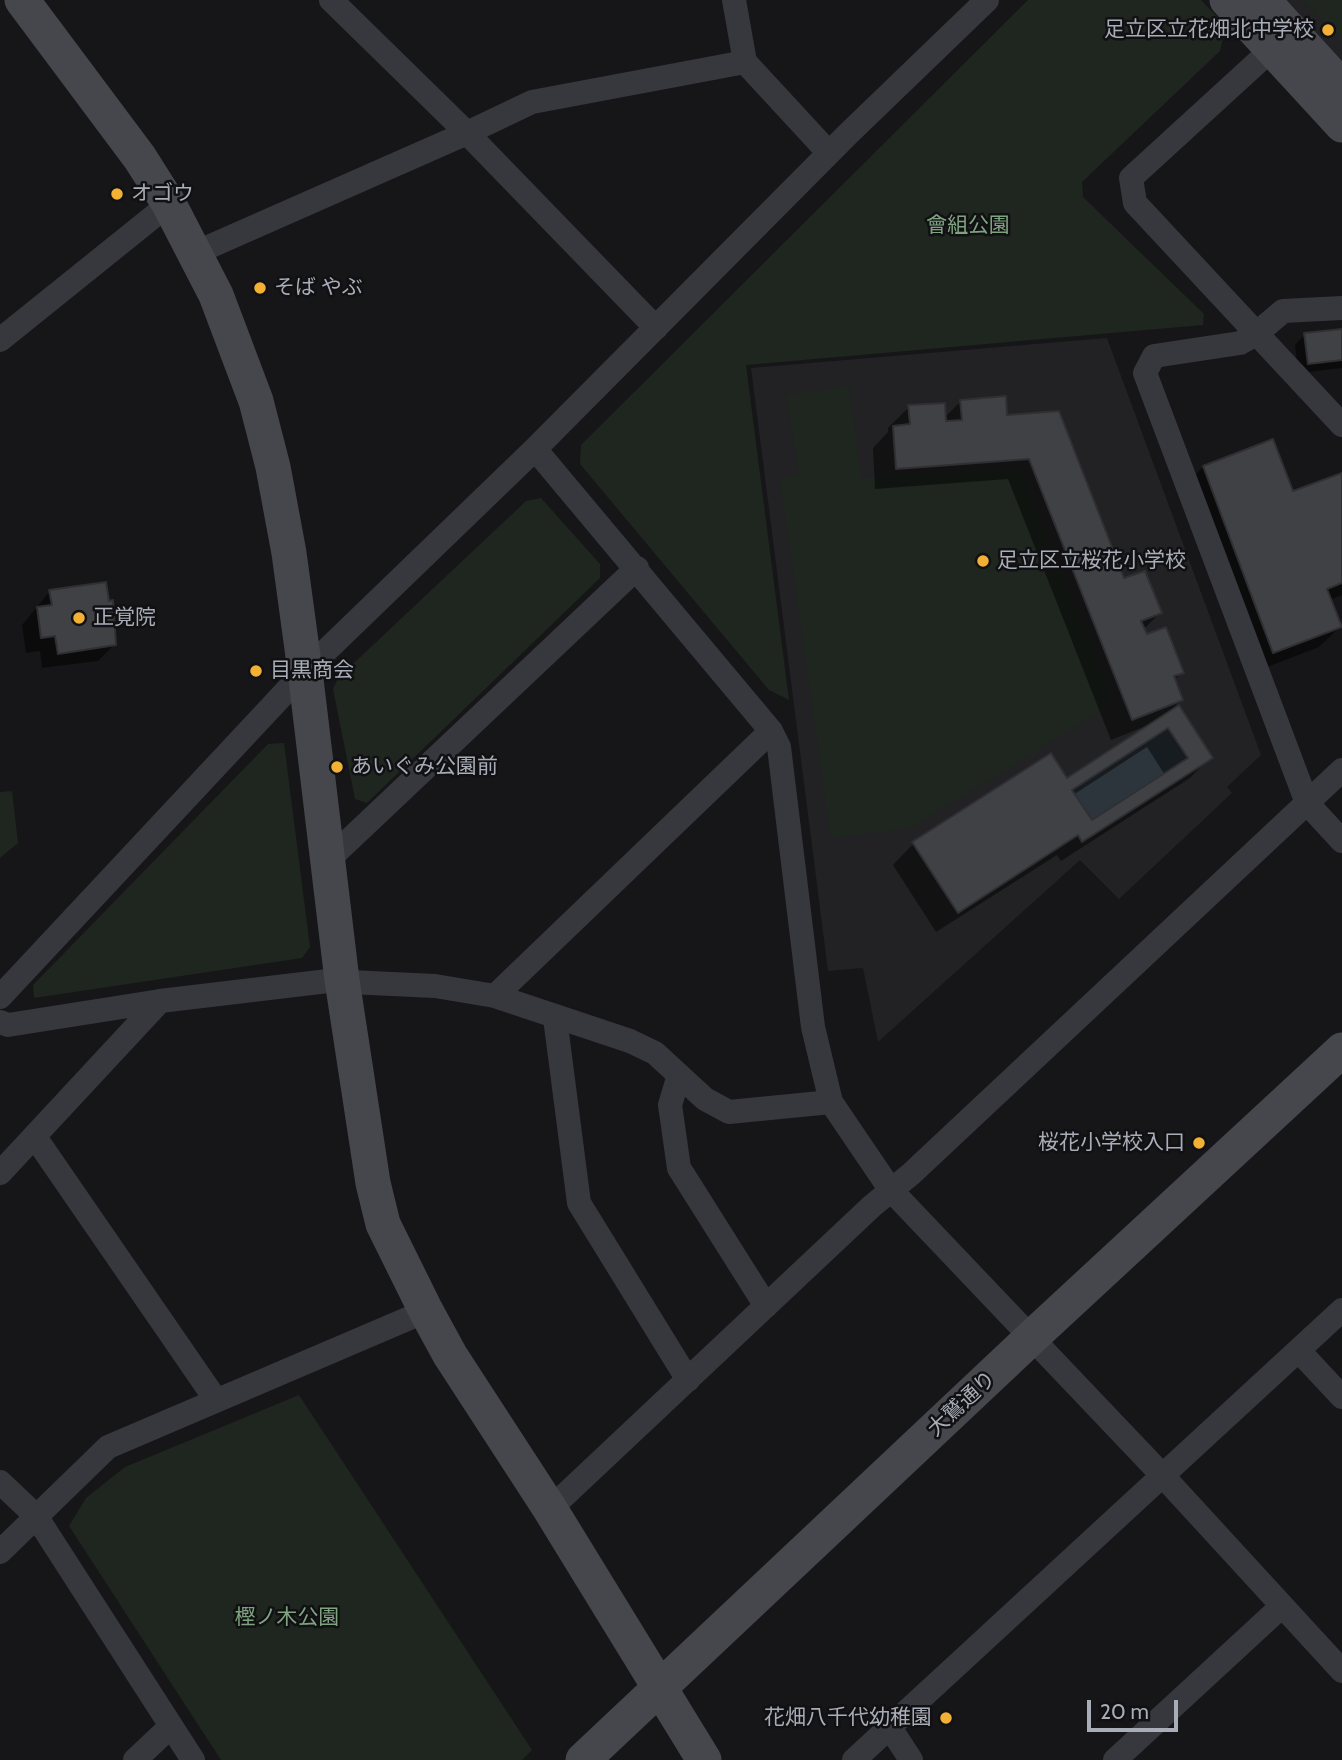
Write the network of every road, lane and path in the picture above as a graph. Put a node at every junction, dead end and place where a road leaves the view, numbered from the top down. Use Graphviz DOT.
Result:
graph roads {
  1 [pos="22,0"];
  2 [pos="331,0"];
  3 [pos="734,0"];
  4 [pos="987,0"];
  5 [pos="1227,0"];
  6 [pos="1262,0"];
  7 [pos="1281,40"];
  8 [pos="745,62"];
  9 [pos="1342,87"];
  10 [pos="1342,125"];
  11 [pos="467,133"];
  12 [pos="829,153"];
  13 [pos="169,204"];
  14 [pos="195,253"];
  15 [pos="1342,308"];
  16 [pos="656,328"];
  17 [pos="1256,334"];
  18 [pos="0,340"];
  19 [pos="1342,425"];
  20 [pos="535,449"];
  21 [pos="637,568"];
  22 [pos="306,671"];
  23 [pos="771,730"];
  24 [pos="1342,770"];
  25 [pos="1307,803"];
  26 [pos="1342,841"];
  27 [pos="327,861"];
  28 [pos="342,980"];
  29 [pos="495,996"];
  30 [pos="0,997"];
  31 [pos="160,1001"];
  32 [pos="555,1018"];
  33 [pos="0,1022"];
  34 [pos="1342,1050"];
  35 [pos="679,1075"];
  36 [pos="831,1102"];
  37 [pos="35,1137"];
  38 [pos="0,1173"];
  39 [pos="890,1189"];
  40 [pos="766,1306"];
  41 [pos="1342,1310"];
  42 [pos="426,1311"];
  43 [pos="1031,1338"];
  44 [pos="1299,1350"];
  45 [pos="688,1380"];
  46 [pos="1342,1397"];
  47 [pos="216,1400"];
  48 [pos="1163,1476"];
  49 [pos="0,1482"];
  50 [pos="550,1509"];
  51 [pos="36,1516"];
  52 [pos="0,1552"];
  53 [pos="1282,1606"];
  54 [pos="1342,1671"];
  55 [pos="661,1687"];
  56 [pos="889,1726"];
  57 [pos="170,1727"];
  58 [pos="135,1760"];
  59 [pos="193,1760"];
  60 [pos="583,1760"];
  61 [pos="704,1760"];
  62 [pos="854,1760"];
  63 [pos="911,1760"];
  64 [pos="1115,1760"];
  1 -- 13 [label="street"];
  2 -- 11 [label="street"];
  3 -- 8 [label="street"];
  4 -- 12 [label="street"];
  5 -- 7 [label="street"];
  6 -- 7 [label="street"];
  7 -- 9 [label="street"];
  7 -- 10 [label="street"];
  7 -- 17 [label="street"];
  8 -- 11 [label="street"];
  8 -- 12 [label="street"];
  11 -- 14 [label="street"];
  11 -- 16 [label="street"];
  12 -- 16 [label="street"];
  13 -- 14 [label="street"];
  13 -- 18 [label="street"];
  14 -- 22 [label="street"];
  15 -- 17 [label="street"];
  16 -- 20 [label="street"];
  17 -- 19 [label="street"];
  17 -- 25 [label="street"];
  20 -- 21 [label="street"];
  20 -- 22 [label="street"];
  21 -- 23 [label="street"];
  21 -- 27 [label="street"];
  22 -- 27 [label="street"];
  22 -- 30 [label="street"];
  23 -- 29 [label="street"];
  23 -- 36 [label="street"];
  24 -- 25 [label="street"];
  25 -- 26 [label="street"];
  25 -- 39 [label="street"];
  27 -- 28 [label="street"];
  28 -- 29 [label="street"];
  28 -- 31 [label="street"];
  28 -- 42 [label="street"];
  29 -- 32 [label="street"];
  31 -- 33 [label="street"];
  31 -- 37 [label="street"];
  32 -- 35 [label="street"];
  32 -- 45 [label="street"];
  34 -- 43 [label="street, 大鷲通り"];
  35 -- 36 [label="street"];
  35 -- 40 [label="street"];
  36 -- 39 [label="street"];
  37 -- 38 [label="street"];
  37 -- 47 [label="street"];
  39 -- 40 [label="street"];
  39 -- 43 [label="street"];
  40 -- 45 [label="street"];
  41 -- 44 [label="street"];
  42 -- 47 [label="street"];
  42 -- 50 [label="street"];
  43 -- 48 [label="street"];
  43 -- 55 [label="street, 大鷲通り"];
  44 -- 46 [label="street"];
  44 -- 48 [label="street"];
  45 -- 50 [label="street"];
  47 -- 51 [label="street"];
  48 -- 53 [label="street"];
  48 -- 56 [label="street"];
  49 -- 51 [label="street"];
  50 -- 55 [label="street"];
  51 -- 52 [label="street"];
  51 -- 57 [label="street"];
  53 -- 54 [label="street"];
  53 -- 64 [label="street"];
  55 -- 60 [label="street, 大鷲通り"];
  55 -- 61 [label="street"];
  56 -- 62 [label="street"];
  56 -- 63 [label="street"];
  57 -- 58 [label="street"];
  57 -- 59 [label="street"];
}
